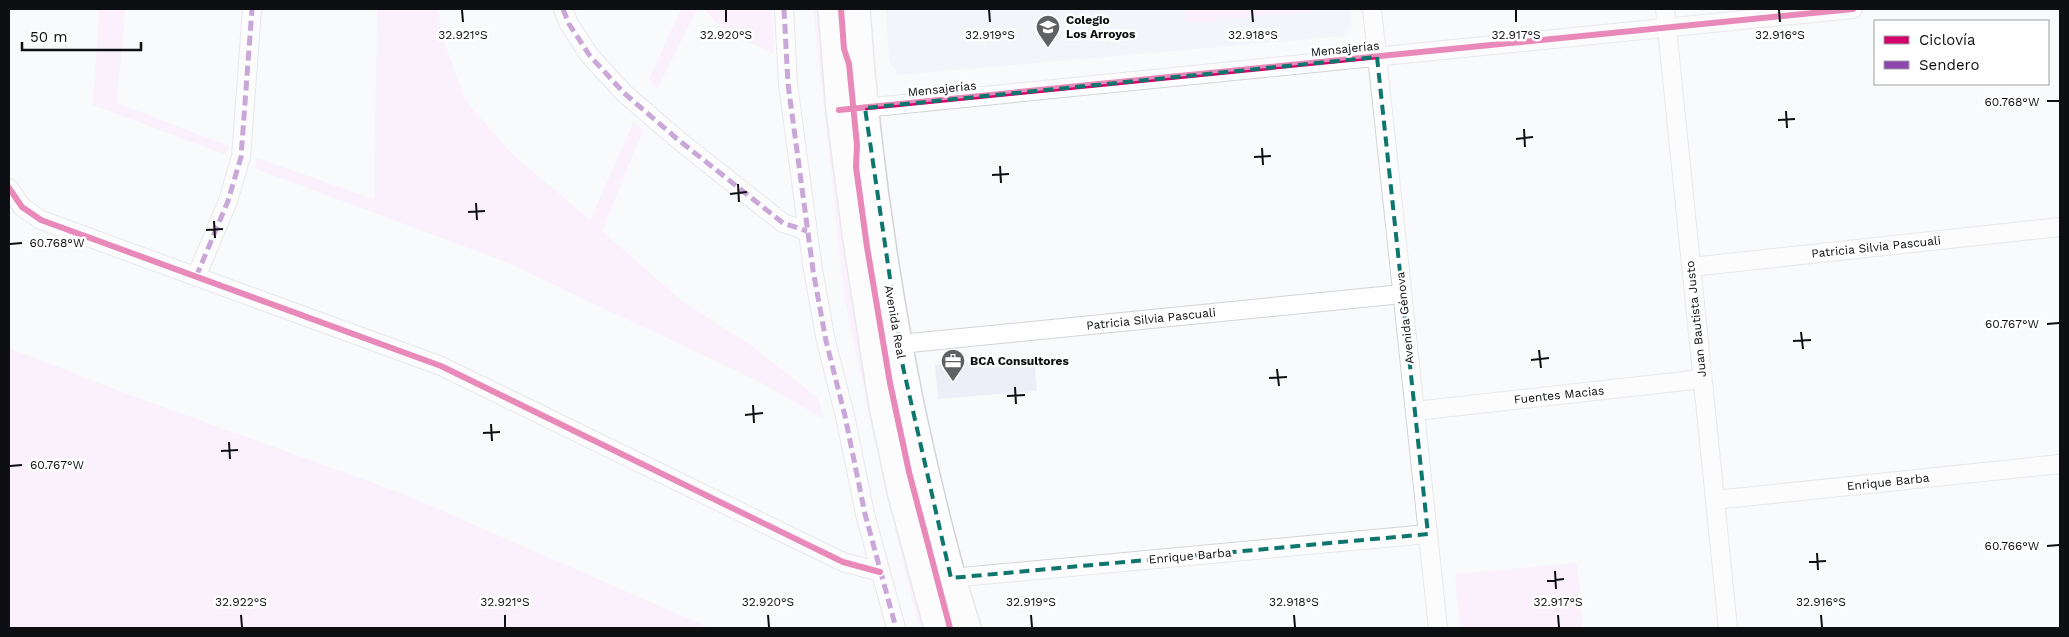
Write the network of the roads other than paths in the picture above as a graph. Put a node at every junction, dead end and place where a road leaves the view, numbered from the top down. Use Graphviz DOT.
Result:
graph roads {
  1 [pos="252,9"];
  2 [pos="564,9"];
  3 [pos="784,9"];
  4 [pos="831,9"];
  5 [pos="857,9"];
  6 [pos="1372,9"];
  7 [pos="1665,9"];
  8 [pos="1853,9"];
  9 [pos="1667,28"];
  10 [pos="1377,57"];
  11 [pos="865,108"];
  12 [pos="839,110"];
  13 [pos="9,188"];
  14 [pos="2060,227"];
  15 [pos="807,231"];
  16 [pos="1691,267"];
  17 [pos="196,277"];
  18 [pos="1402,294"];
  19 [pos="900,344"];
  20 [pos="1702,379"];
  21 [pos="1415,411"];
  22 [pos="2060,464"];
  23 [pos="1715,500"];
  24 [pos="1428,534"];
  25 [pos="880,572"];
  26 [pos="952,578"];
  27 [pos="896,628"];
  28 [pos="937,628"];
  29 [pos="968,628"];
  30 [pos="1438,628"];
  31 [pos="1728,628"];
  1 -- 17 [label="street"];
  2 -- 15 [label="street"];
  3 -- 15 [label="street"];
  4 -- 12 [label="main road, Avenida Real"];
  5 -- 11 [label="main road, Avenida Real"];
  6 -- 10 [label="street, Avenida Génova"];
  7 -- 9 [label="street, Juan Bautista Justo"];
  8 -- 9 [label="street, Mensajerías"];
  9 -- 10 [label="street, Mensajerías"];
  9 -- 16 [label="street, Juan Bautista Justo"];
  10 -- 11 [label="street, Mensajerías"];
  10 -- 18 [label="street, Avenida Génova"];
  11 -- 12 [label="street, Mensajerías"];
  11 -- 19 [label="main road, Avenida Real"];
  12 -- 28 [label="main road, Avenida Real"];
  13 -- 17 [label="street"];
  14 -- 16 [label="street, Patricia Silvia Pascuali"];
  15 -- 25 [label="street"];
  16 -- 20 [label="street, Juan Bautista Justo"];
  17 -- 25 [label="street"];
  18 -- 19 [label="street, Patricia Silvia Pascuali"];
  18 -- 21 [label="street, Avenida Génova"];
  19 -- 26 [label="main road, Avenida Real"];
  20 -- 21 [label="street, Fuentes Macias"];
  20 -- 23 [label="street, Juan Bautista Justo"];
  21 -- 24 [label="street, Avenida Génova"];
  22 -- 23 [label="street, Enrique Barba"];
  23 -- 31 [label="street, Juan Bautista Justo"];
  24 -- 26 [label="street, Enrique Barba"];
  24 -- 30 [label="street, Avenida Génova"];
  25 -- 27 [label="street"];
  26 -- 29 [label="main road, Avenida Real"];
}
